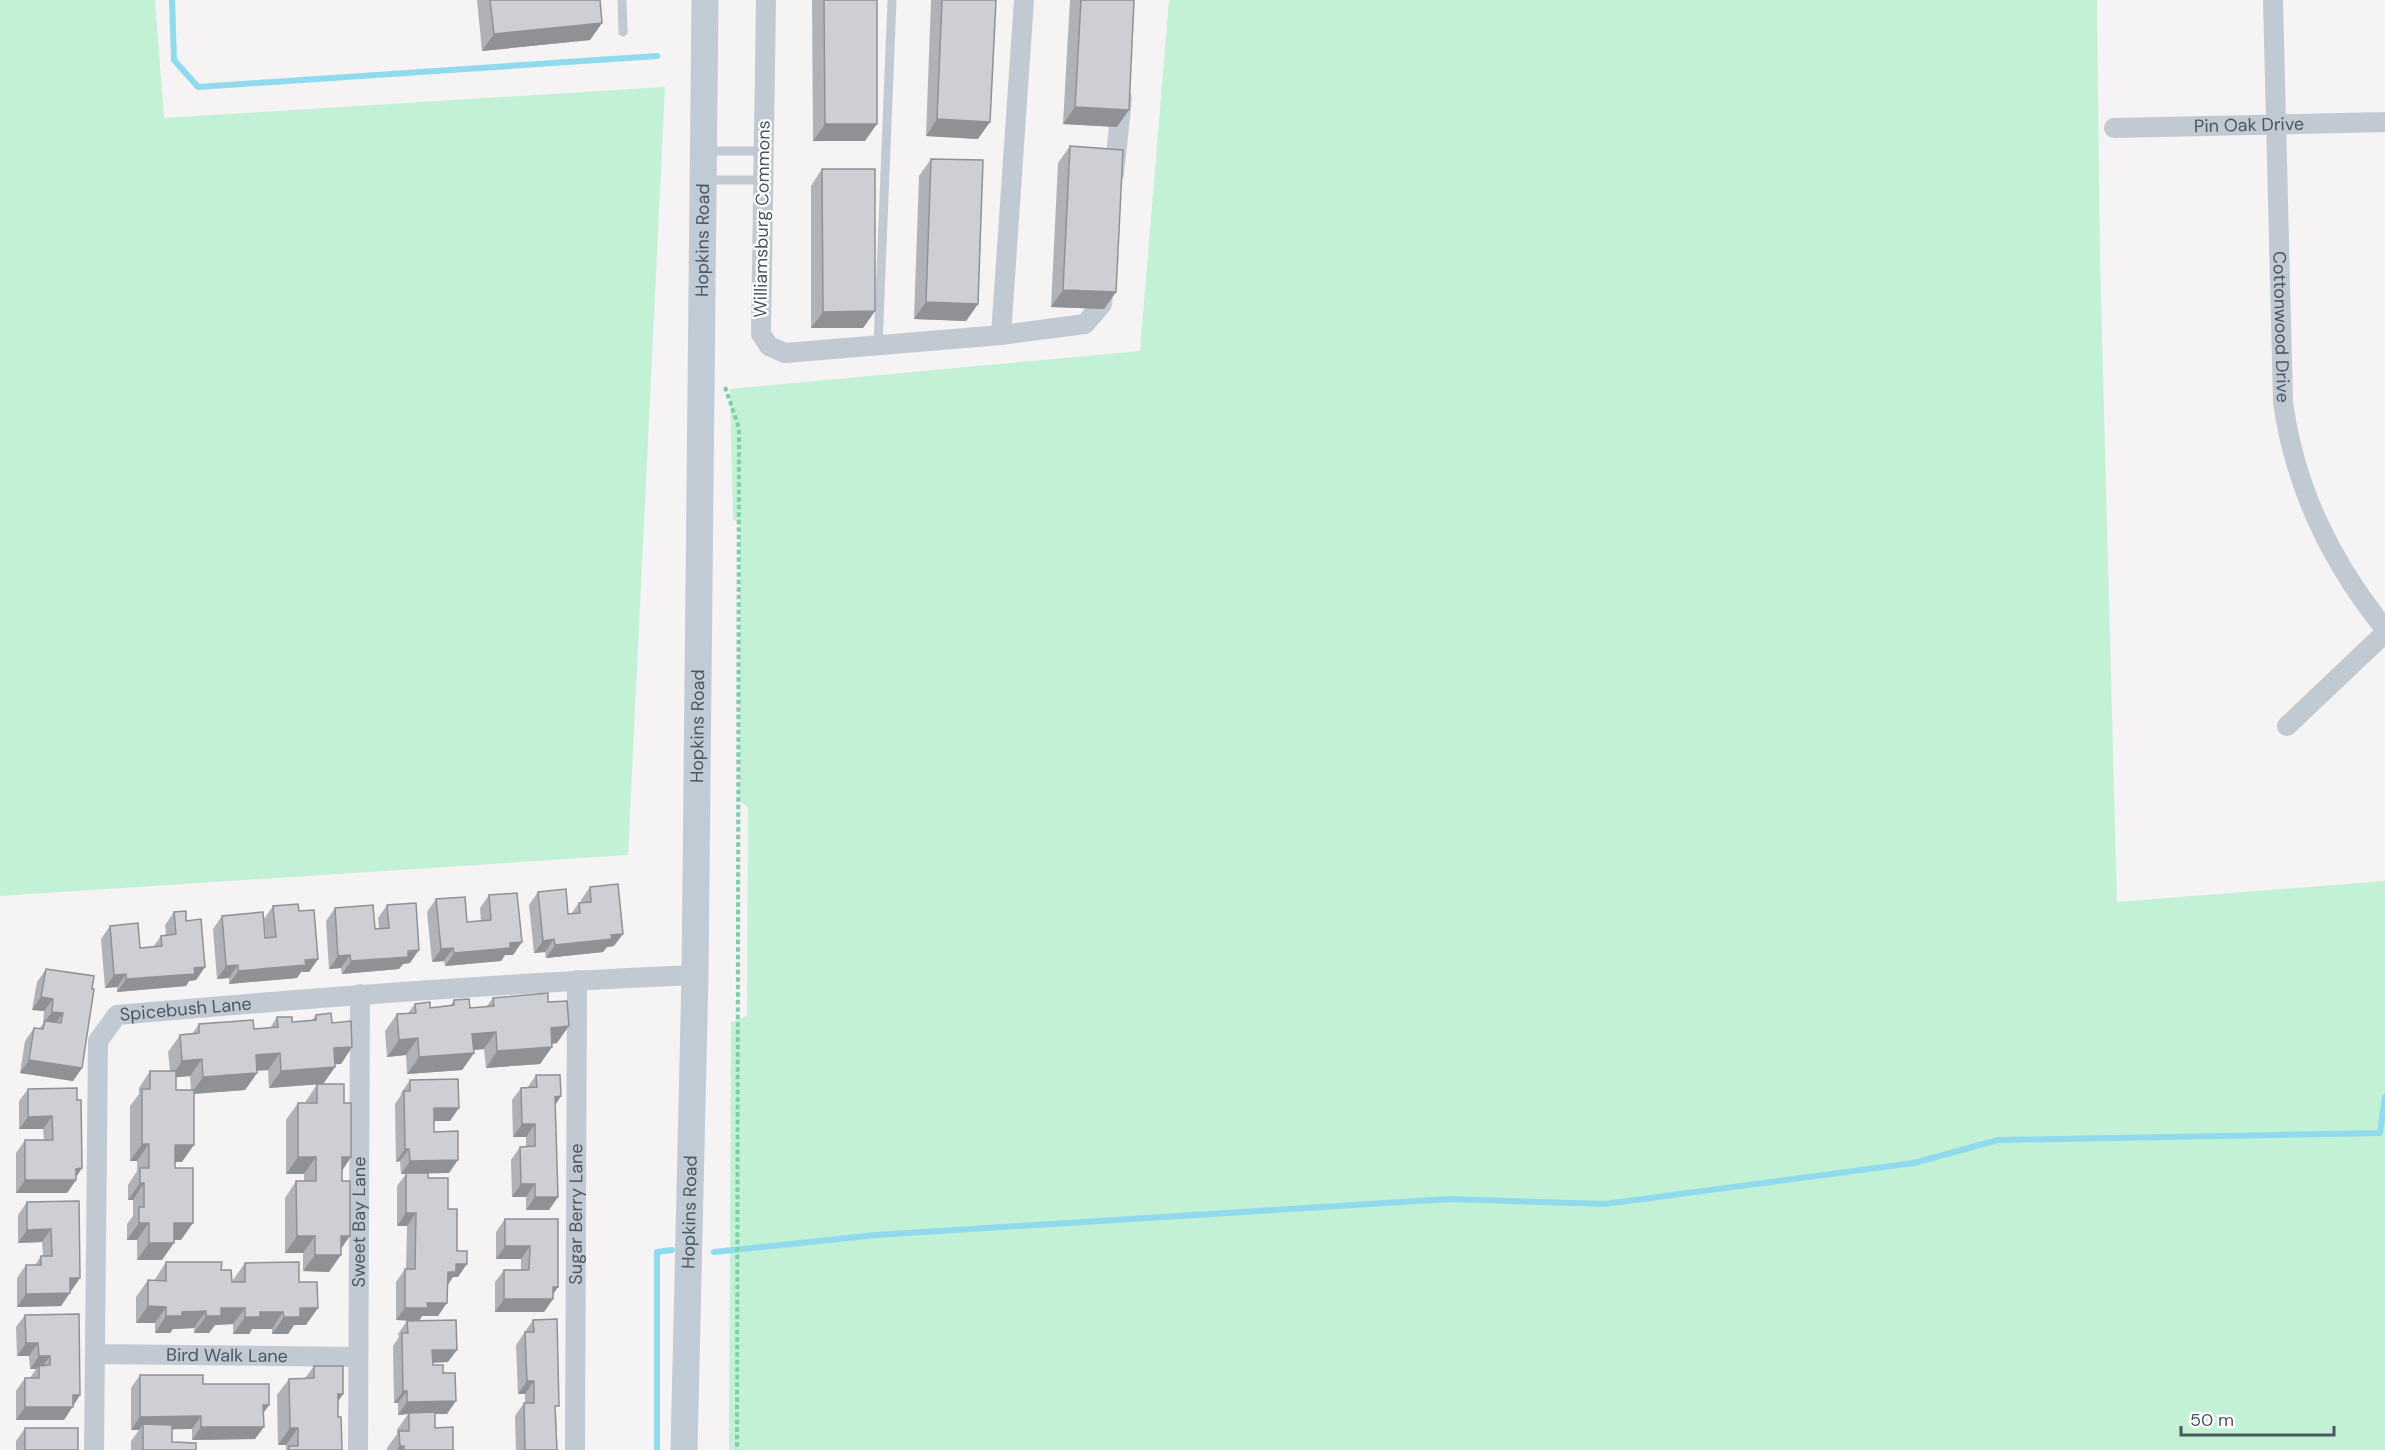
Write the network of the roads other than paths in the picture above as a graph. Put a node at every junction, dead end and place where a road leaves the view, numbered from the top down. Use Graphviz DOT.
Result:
graph roads {
  1 [pos="622,0"];
  2 [pos="705,0"];
  3 [pos="766,0"];
  4 [pos="892,0"];
  5 [pos="1024,0"];
  6 [pos="2273,0"];
  7 [pos="623,32"];
  8 [pos="1123,82"];
  9 [pos="2385,122"];
  10 [pos="2275,126"];
  11 [pos="2114,128"];
  12 [pos="704,151"];
  13 [pos="762,151"];
  14 [pos="704,180"];
  15 [pos="762,180"];
  16 [pos="1113,187"];
  17 [pos="1106,269"];
  18 [pos="1001,335"];
  19 [pos="878,345"];
  20 [pos="2385,631"];
  21 [pos="2287,726"];
  22 [pos="695,975"];
  23 [pos="577,980"];
  24 [pos="360,994"];
  25 [pos="95,1354"];
  26 [pos="358,1357"];
  27 [pos="94,1450"];
  28 [pos="358,1450"];
  29 [pos="575,1450"];
  30 [pos="684,1450"];
  1 -- 7 [label="lane"];
  2 -- 12 [label="street, Hopkins Road"];
  3 -- 13 [label="street, Williamsburg Commons"];
  4 -- 19 [label="lane"];
  5 -- 18 [label="street"];
  6 -- 10 [label="street, Cottonwood Drive"];
  8 -- 16 [label="street"];
  9 -- 10 [label="street, Pin Oak Drive"];
  10 -- 11 [label="street, Pin Oak Drive"];
  10 -- 20 [label="street, Cottonwood Drive"];
  12 -- 13 [label="lane"];
  12 -- 14 [label="street, Hopkins Road"];
  13 -- 15 [label="street, Williamsburg Commons"];
  14 -- 15 [label="lane"];
  14 -- 22 [label="street, Hopkins Road"];
  15 -- 19 [label="street, Williamsburg Commons"];
  17 -- 18 [label="street, Williamsburg Commons"];
  18 -- 19 [label="street, Williamsburg Commons"];
  20 -- 21 [label="street"];
  22 -- 23 [label="street, Spicebush Lane"];
  22 -- 30 [label="street, Hopkins Road"];
  23 -- 24 [label="street, Spicebush Lane"];
  23 -- 29 [label="street, Sugar Berry Lane"];
  24 -- 25 [label="street, Spicebush Lane"];
  24 -- 26 [label="street, Sweet Bay Lane"];
  25 -- 26 [label="street, Bird Walk Lane"];
  25 -- 27 [label="street, Spicebush Lane"];
  26 -- 28 [label="street, Sweet Bay Lane"];
}
